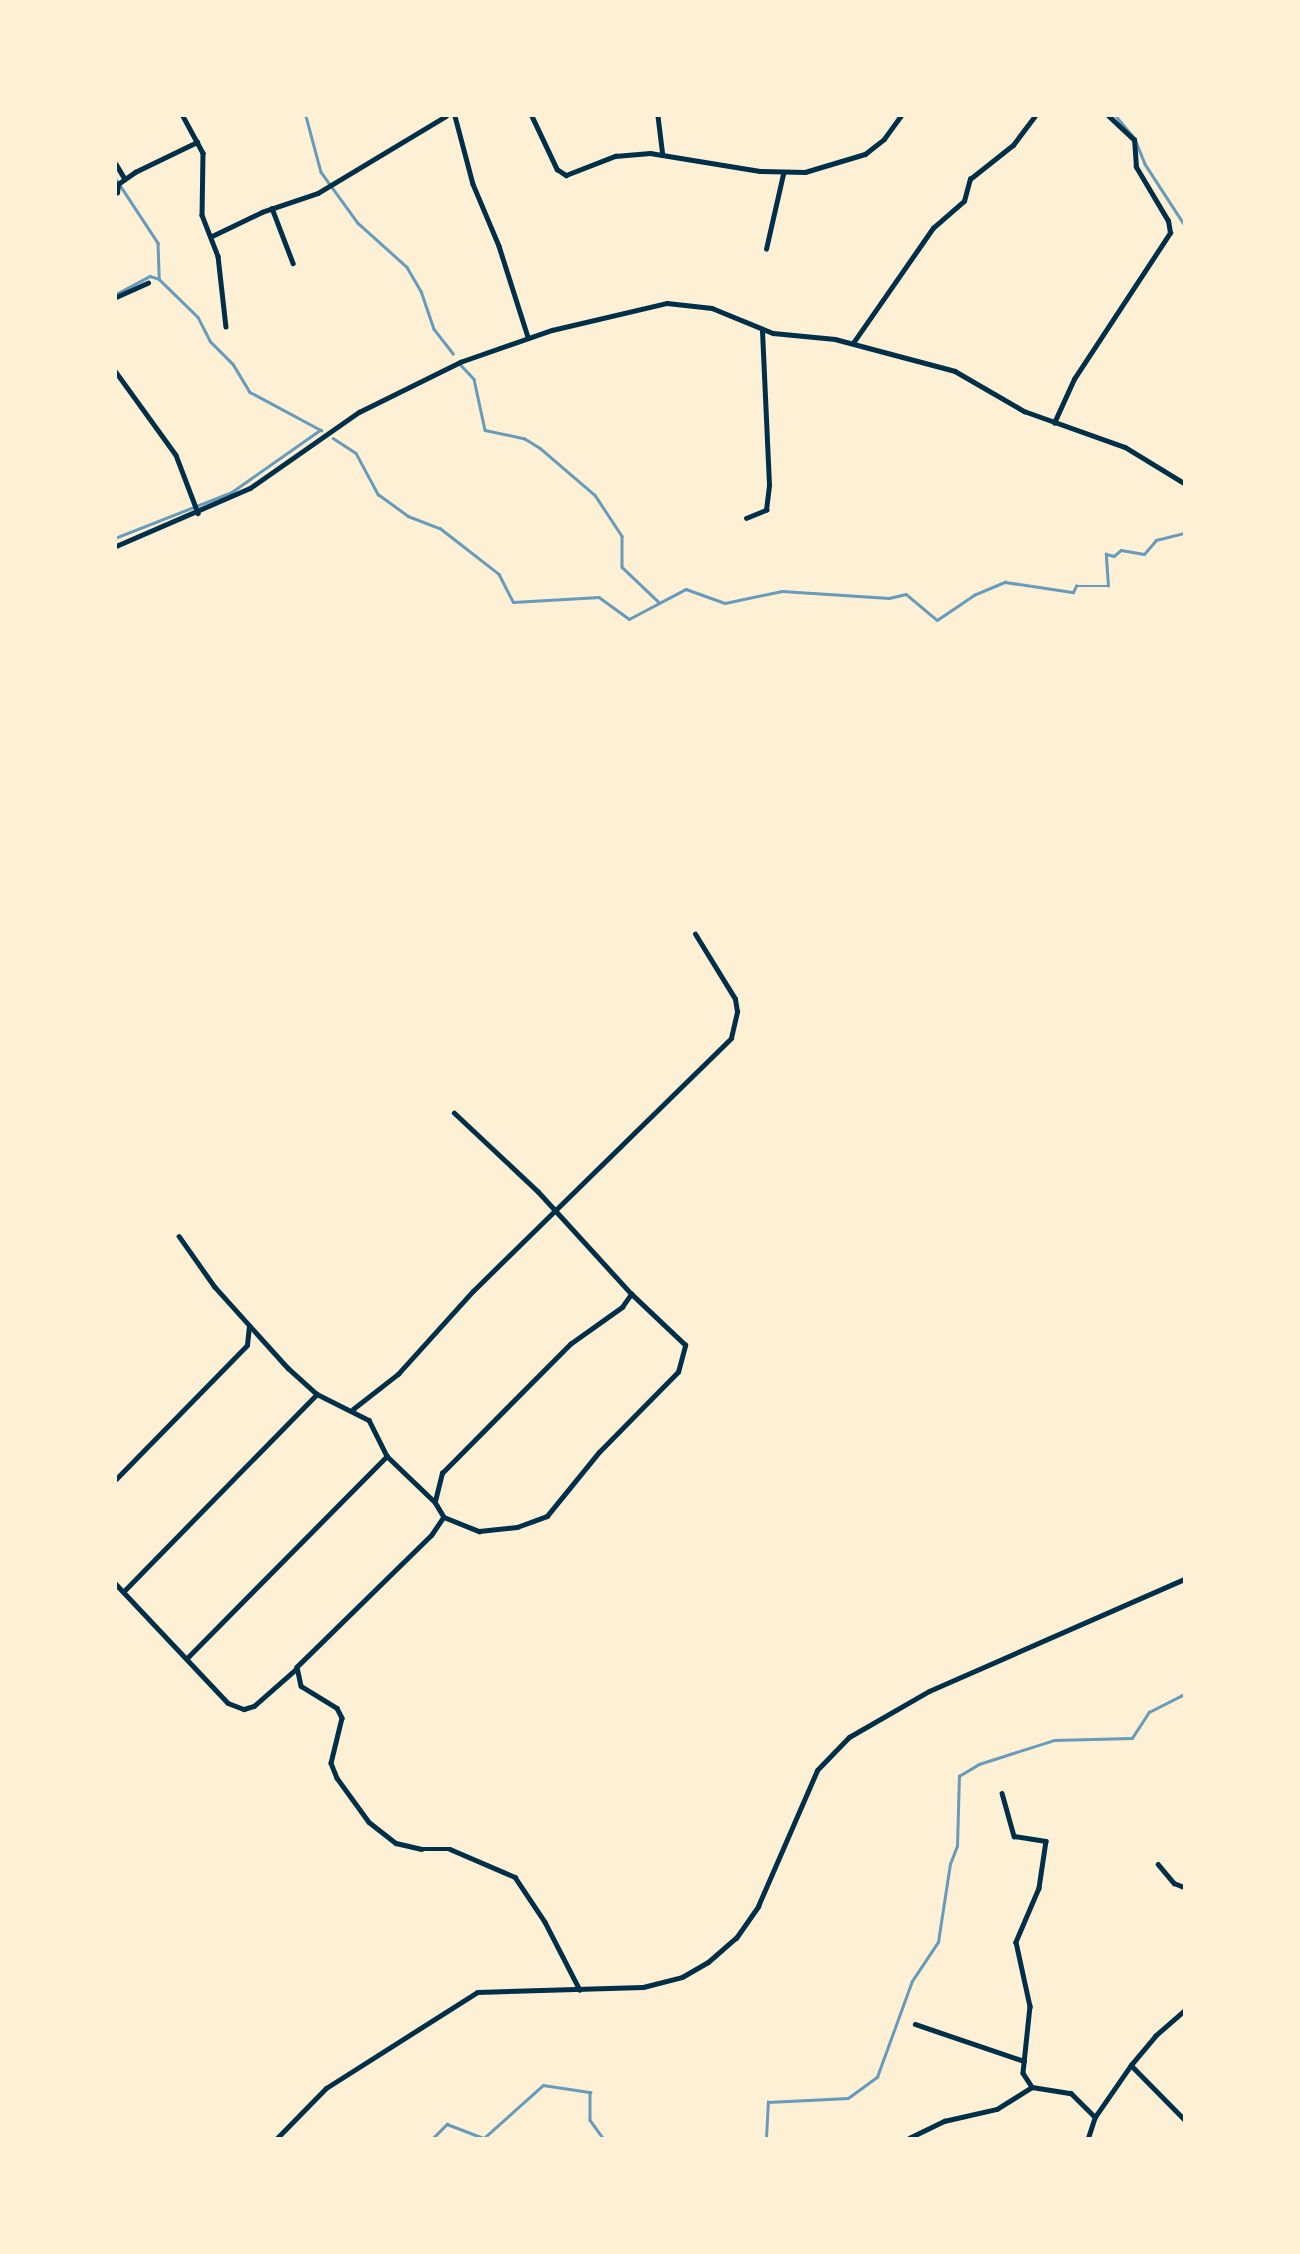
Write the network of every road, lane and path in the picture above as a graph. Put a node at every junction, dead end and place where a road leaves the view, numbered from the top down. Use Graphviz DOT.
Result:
graph roads {
  1 [pos="183,116"];
  2 [pos="446,116"];
  3 [pos="455,116"];
  4 [pos="532,116"];
  5 [pos="658,116"];
  6 [pos="901,116"];
  7 [pos="1035,116"];
  8 [pos="1108,116"];
  9 [pos="197,142"];
  10 [pos="663,154"];
  11 [pos="116,164"];
  12 [pos="783,174"];
  13 [pos="125,179"];
  14 [pos="117,194"];
  15 [pos="272,208"];
  16 [pos="212,236"];
  17 [pos="766,249"];
  18 [pos="293,263"];
  19 [pos="148,283"];
  20 [pos="116,297"];
  21 [pos="226,327"];
  22 [pos="762,330"];
  23 [pos="528,337"];
  24 [pos="853,343"];
  25 [pos="116,372"];
  26 [pos="1054,423"];
  27 [pos="1185,483"];
  28 [pos="198,513"];
  29 [pos="746,518"];
  30 [pos="116,546"];
  31 [pos="695,934"];
  32 [pos="454,1113"];
  33 [pos="554,1211"];
  34 [pos="179,1237"];
  35 [pos="631,1294"];
  36 [pos="247,1322"];
  37 [pos="317,1394"];
  38 [pos="352,1409"];
  39 [pos="387,1456"];
  40 [pos="116,1479"];
  41 [pos="435,1502"];
  42 [pos="444,1517"];
  43 [pos="1185,1578"];
  44 [pos="116,1584"];
  45 [pos="123,1592"];
  46 [pos="187,1658"];
  47 [pos="297,1667"];
  48 [pos="1002,1793"];
  49 [pos="1158,1864"];
  50 [pos="1185,1887"];
  51 [pos="580,1990"];
  52 [pos="1185,2011"];
  53 [pos="915,2024"];
  54 [pos="1024,2062"];
  55 [pos="1131,2065"];
  56 [pos="1032,2087"];
  57 [pos="1095,2117"];
  58 [pos="1185,2119"];
  59 [pos="277,2138"];
  60 [pos="909,2138"];
  61 [pos="1088,2138"];
  1 -- 9 [label="street"];
  2 -- 15 [label="street"];
  3 -- 23 [label="street"];
  4 -- 10 [label="street"];
  5 -- 10 [label="street"];
  6 -- 12 [label="street"];
  7 -- 24 [label="street"];
  8 -- 26 [label="street"];
  9 -- 13 [label="street"];
  9 -- 16 [label="street"];
  10 -- 12 [label="street"];
  11 -- 13 [label="street"];
  12 -- 17 [label="street"];
  13 -- 14 [label="street"];
  15 -- 16 [label="street"];
  15 -- 18 [label="street"];
  16 -- 21 [label="street"];
  19 -- 20 [label="street"];
  22 -- 23 [label="street"];
  22 -- 24 [label="street"];
  22 -- 29 [label="street"];
  23 -- 28 [label="street"];
  24 -- 26 [label="street"];
  25 -- 28 [label="street"];
  26 -- 27 [label="street"];
  28 -- 30 [label="street"];
  31 -- 33 [label="street"];
  32 -- 33 [label="street"];
  33 -- 35 [label="street"];
  33 -- 38 [label="street"];
  34 -- 36 [label="street"];
  35 -- 41 [label="street"];
  35 -- 42 [label="street"];
  36 -- 37 [label="street"];
  36 -- 40 [label="street"];
  37 -- 38 [label="street"];
  37 -- 45 [label="street"];
  38 -- 39 [label="street"];
  39 -- 41 [label="street"];
  39 -- 46 [label="street"];
  41 -- 42 [label="street"];
  42 -- 47 [label="street"];
  43 -- 51 [label="street"];
  44 -- 45 [label="street"];
  45 -- 46 [label="street"];
  46 -- 47 [label="street"];
  47 -- 51 [label="street"];
  48 -- 54 [label="street"];
  49 -- 50 [label="street"];
  51 -- 59 [label="street"];
  52 -- 55 [label="street"];
  53 -- 54 [label="street"];
  54 -- 56 [label="street"];
  55 -- 57 [label="street"];
  55 -- 58 [label="street"];
  56 -- 57 [label="street"];
  56 -- 60 [label="street"];
  57 -- 61 [label="street"];
}
